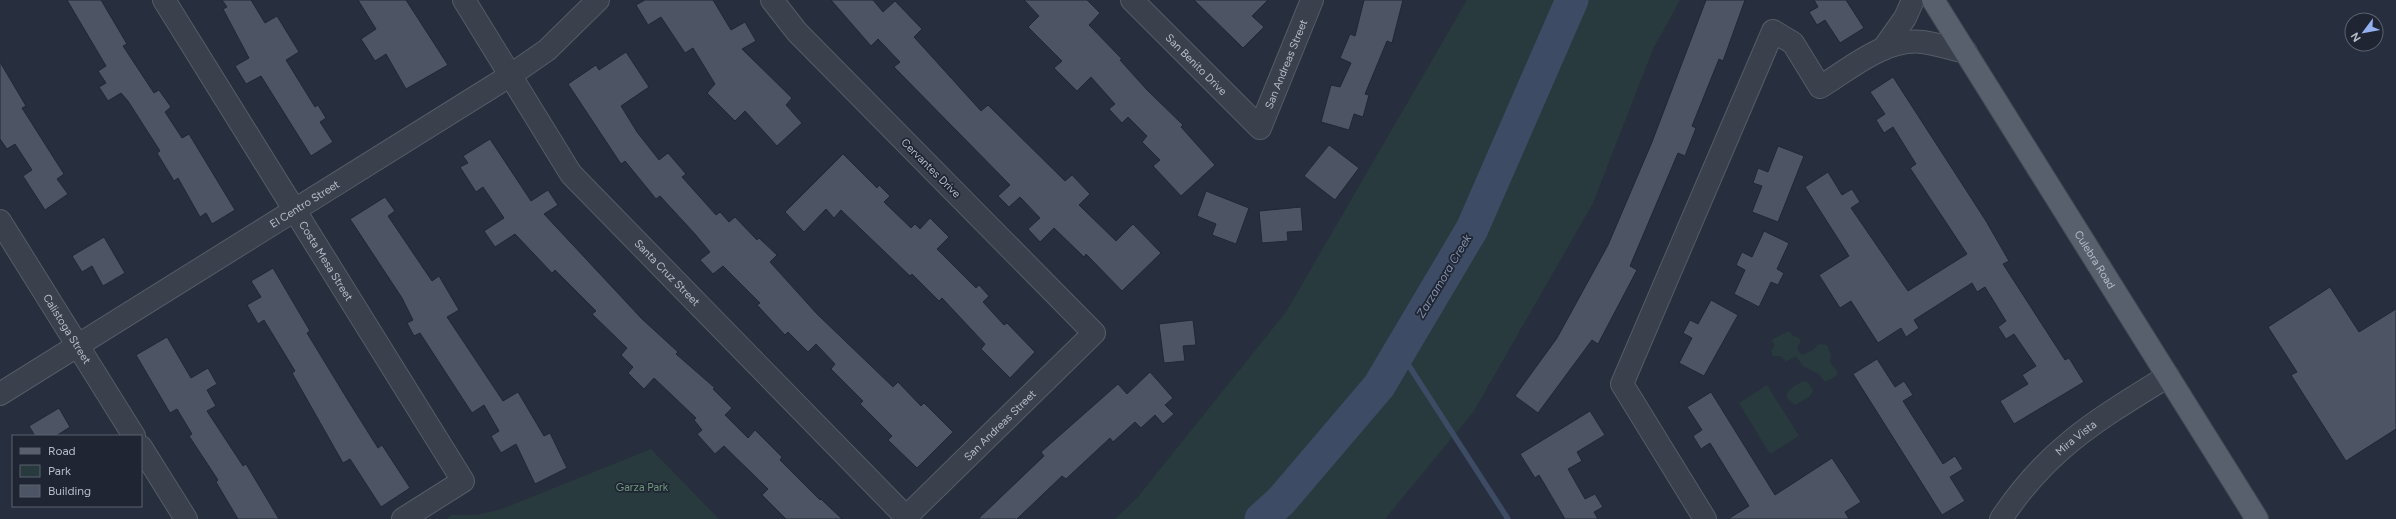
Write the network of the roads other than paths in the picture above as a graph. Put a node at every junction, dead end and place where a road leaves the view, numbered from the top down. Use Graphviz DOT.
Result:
graph roads {
  1 [pos="164,0"];
  2 [pos="464,0"];
  3 [pos="598,0"];
  4 [pos="772,0"];
  5 [pos="1132,0"];
  6 [pos="1312,0"];
  7 [pos="1912,0"];
  8 [pos="1933,0"];
  9 [pos="1883,49"];
  10 [pos="1966,52"];
  11 [pos="511,75"];
  12 [pos="1260,128"];
  13 [pos="295,211"];
  14 [pos="0,221"];
  15 [pos="1094,333"];
  16 [pos="78,346"];
  17 [pos="2168,376"];
  18 [pos="0,394"];
  19 [pos="133,435"];
  20 [pos="142,449"];
  21 [pos="906,517"];
  22 [pos="186,519"];
  23 [pos="403,519"];
  24 [pos="1705,519"];
  25 [pos="2001,519"];
  26 [pos="2256,519"];
  1 -- 13 [label="street, Costa Mesa Street"];
  2 -- 11 [label="street, Santa Cruz Street"];
  3 -- 11 [label="street, El Centro Street"];
  4 -- 15 [label="street, Cervantes Drive"];
  5 -- 12 [label="street, San Benito Drive"];
  6 -- 12 [label="street, San Andreas Street"];
  7 -- 9 [label="street"];
  8 -- 10 [label="main road, Culebra Road"];
  9 -- 10 [label="street"];
  9 -- 24 [label="street"];
  10 -- 17 [label="main road, Culebra Road"];
  11 -- 13 [label="street, El Centro Street"];
  11 -- 21 [label="street, Santa Cruz Street"];
  13 -- 16 [label="street, El Centro Street"];
  13 -- 23 [label="street, Costa Mesa Street"];
  14 -- 16 [label="street, Calistoga Street"];
  15 -- 21 [label="street, San Andreas Street"];
  16 -- 18 [label="street, El Centro Street"];
  16 -- 19 [label="street, Calistoga Street"];
  17 -- 25 [label="street, Mira Vista"];
  17 -- 26 [label="main road, Culebra Road"];
  20 -- 22 [label="street"];
}
